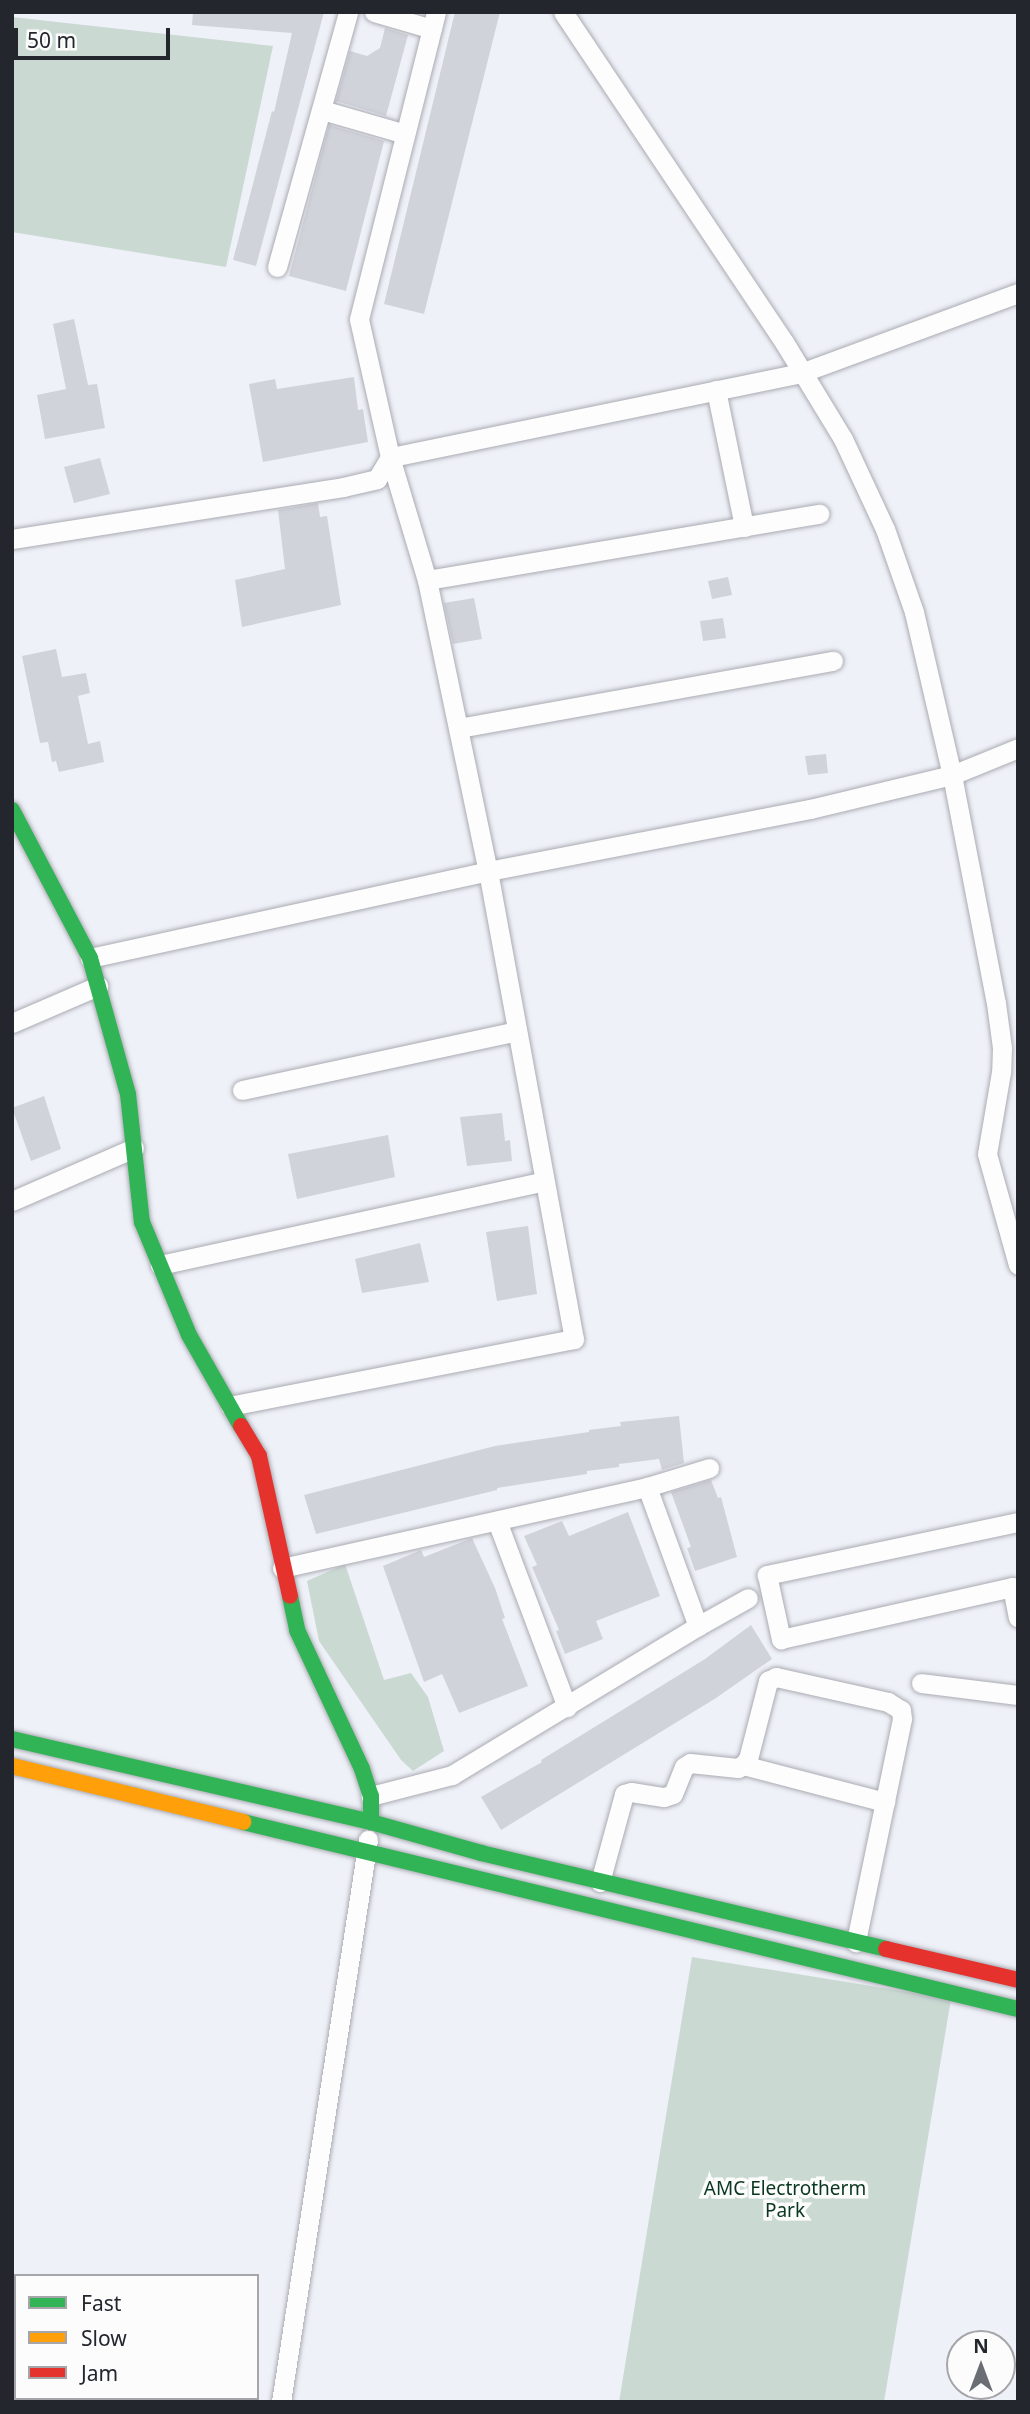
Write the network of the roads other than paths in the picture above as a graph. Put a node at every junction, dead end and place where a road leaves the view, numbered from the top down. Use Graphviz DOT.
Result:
graph roads {
  1 [pos="348,12"];
  2 [pos="374,12"];
  3 [pos="562,12"];
  4 [pos="434,20"];
  5 [pos="322,110"];
  6 [pos="405,134"];
  7 [pos="277,267"];
  8 [pos="1018,293"];
  9 [pos="801,373"];
  10 [pos="716,390"];
  11 [pos="390,457"];
  12 [pos="819,514"];
  13 [pos="744,527"];
  14 [pos="12,539"];
  15 [pos="427,580"];
  16 [pos="833,662"];
  17 [pos="459,728"];
  18 [pos="1018,748"];
  19 [pos="952,775"];
  20 [pos="12,810"];
  21 [pos="21,847"];
  22 [pos="488,872"];
  23 [pos="90,958"];
  24 [pos="98,986"];
  25 [pos="12,1023"];
  26 [pos="517,1031"];
  27 [pos="242,1090"];
  28 [pos="134,1148"];
  29 [pos="544,1181"];
  30 [pos="12,1201"];
  31 [pos="160,1265"];
  32 [pos="1018,1265"];
  33 [pos="230,1406"];
  34 [pos="709,1468"];
  35 [pos="647,1487"];
  36 [pos="497,1521"];
  37 [pos="1018,1521"];
  38 [pos="282,1568"];
  39 [pos="748,1598"];
  40 [pos="1018,1617"];
  41 [pos="698,1626"];
  42 [pos="921,1683"];
  43 [pos="1018,1695"];
  44 [pos="567,1707"];
  45 [pos="12,1739"];
  46 [pos="743,1765"];
  47 [pos="12,1766"];
  48 [pos="371,1796"];
  49 [pos="885,1802"];
  50 [pos="371,1822"];
  51 [pos="366,1853"];
  52 [pos="600,1882"];
  53 [pos="856,1942"];
  54 [pos="1018,1980"];
  55 [pos="1018,2009"];
  56 [pos="282,2402"];
  1 -- 5 [label="street"];
  2 -- 4 [label="street"];
  3 -- 9 [label="street"];
  4 -- 6 [label="street"];
  5 -- 6 [label="street"];
  5 -- 7 [label="street"];
  6 -- 11 [label="street"];
  8 -- 9 [label="street"];
  9 -- 10 [label="street"];
  9 -- 19 [label="street"];
  10 -- 11 [label="street"];
  10 -- 13 [label="street"];
  11 -- 14 [label="street"];
  11 -- 15 [label="street"];
  12 -- 13 [label="street"];
  13 -- 15 [label="street"];
  15 -- 17 [label="street"];
  16 -- 17 [label="street"];
  17 -- 22 [label="street"];
  18 -- 19 [label="street"];
  19 -- 22 [label="street"];
  19 -- 32 [label="street"];
  20 -- 21 [label="street"];
  21 -- 23 [label="street"];
  22 -- 23 [label="street"];
  22 -- 26 [label="street"];
  23 -- 24 [label="street"];
  24 -- 25 [label="street"];
  24 -- 28 [label="street"];
  26 -- 27 [label="street"];
  26 -- 29 [label="street"];
  28 -- 30 [label="street"];
  28 -- 31 [label="street"];
  29 -- 31 [label="street"];
  29 -- 33 [label="street"];
  31 -- 33 [label="street"];
  33 -- 38 [label="street"];
  34 -- 35 [label="street"];
  35 -- 36 [label="street"];
  35 -- 41 [label="street"];
  36 -- 38 [label="street"];
  36 -- 44 [label="street"];
  37 -- 40 [label="street"];
  38 -- 48 [label="street"];
  39 -- 41 [label="street"];
  41 -- 44 [label="street"];
  42 -- 43 [label="street"];
  44 -- 48 [label="street"];
  45 -- 50 [label="street"];
  46 -- 49 [label="street"];
  46 -- 49 [label="street"];
  46 -- 52 [label="street"];
  47 -- 51 [label="street"];
  48 -- 50 [label="street"];
  49 -- 53 [label="street"];
  50 -- 51 [label="street"];
  50 -- 52 [label="street"];
  51 -- 55 [label="street"];
  51 -- 56 [label="street"];
  52 -- 53 [label="street"];
  53 -- 54 [label="street"];
}
